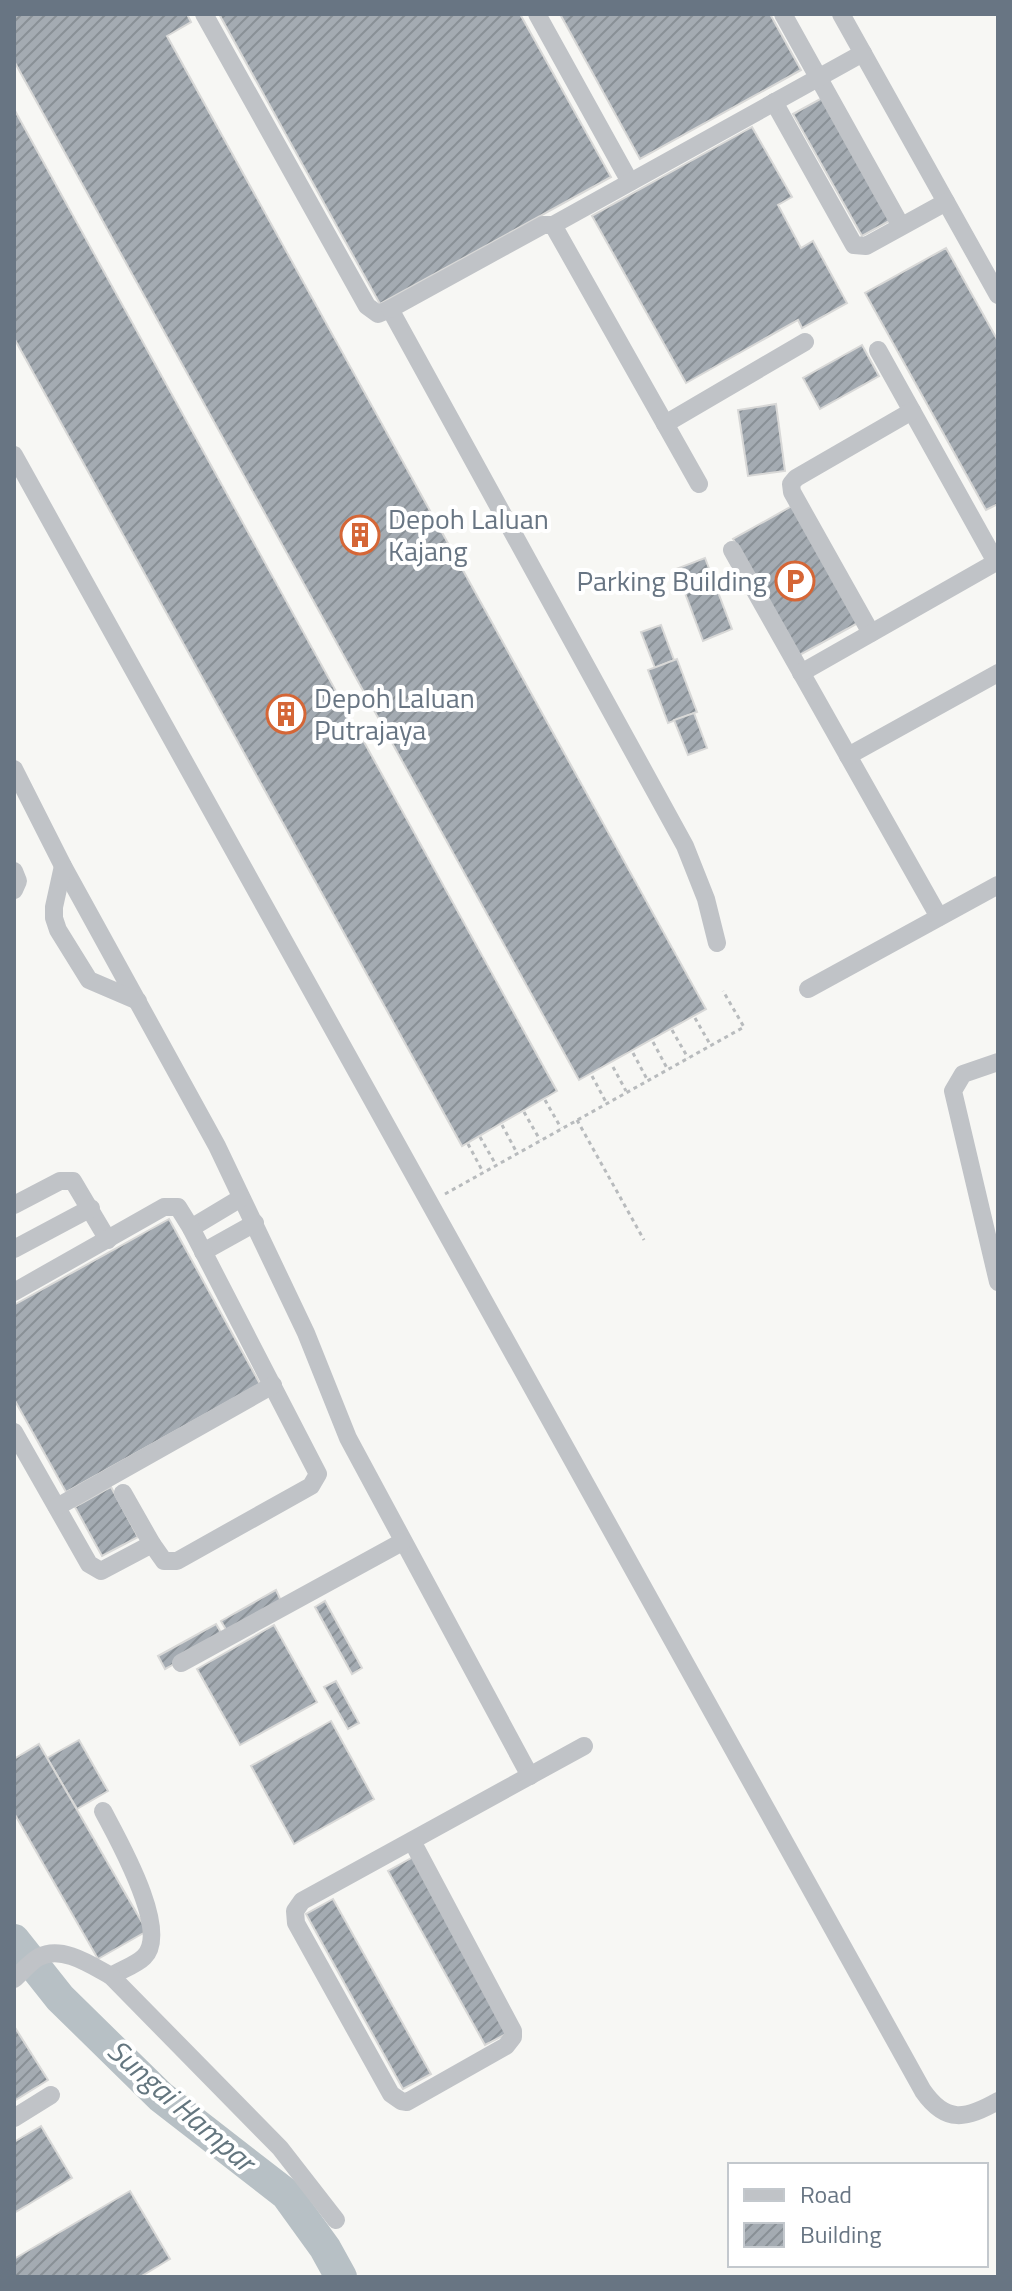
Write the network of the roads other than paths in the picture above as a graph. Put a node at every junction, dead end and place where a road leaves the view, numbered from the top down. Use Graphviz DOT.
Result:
graph roads {
  1 [pos="204,14"];
  2 [pos="537,14"];
  3 [pos="783,14"];
  4 [pos="841,14"];
  5 [pos="863,53"];
  6 [pos="819,78"];
  7 [pos="774,102"];
  8 [pos="630,182"];
  9 [pos="946,202"];
  10 [pos="553,225"];
  11 [pos="901,226"];
  12 [pos="998,295"];
  13 [pos="390,309"];
  14 [pos="805,342"];
  15 [pos="878,350"];
  16 [pos="912,411"];
  17 [pos="665,424"];
  18 [pos="14,455"];
  19 [pos="699,484"];
  20 [pos="732,550"];
  21 [pos="997,561"];
  22 [pos="871,633"];
  23 [pos="801,673"];
  24 [pos="998,673"];
  25 [pos="848,756"];
  26 [pos="14,769"];
  27 [pos="63,866"];
  28 [pos="14,871"];
  29 [pos="998,885"];
  30 [pos="14,890"];
  31 [pos="939,917"];
  32 [pos="717,943"];
  33 [pos="808,989"];
  34 [pos="138,1001"];
  35 [pos="998,1062"];
  36 [pos="241,1198"];
  37 [pos="14,1205"];
  38 [pos="91,1208"];
  39 [pos="255,1223"];
  40 [pos="191,1228"];
  41 [pos="108,1240"];
  42 [pos="14,1249"];
  43 [pos="203,1252"];
  44 [pos="998,1282"];
  45 [pos="14,1292"];
  46 [pos="273,1385"];
  47 [pos="14,1432"];
  48 [pos="123,1493"];
  49 [pos="57,1507"];
  50 [pos="402,1542"];
  51 [pos="152,1544"];
  52 [pos="181,1663"];
  53 [pos="584,1746"];
  54 [pos="530,1776"];
  55 [pos="103,1811"];
  56 [pos="412,1841"];
  57 [pos="111,1976"];
  58 [pos="15,1978"];
  59 [pos="51,2095"];
  60 [pos="998,2101"];
  61 [pos="14,2118"];
  62 [pos="336,2220"];
  1 -- 13 [label="street"];
  2 -- 8 [label="street"];
  3 -- 6 [label="street"];
  4 -- 5 [label="street"];
  5 -- 6 [label="street"];
  5 -- 9 [label="street"];
  6 -- 7 [label="street"];
  6 -- 11 [label="street"];
  7 -- 8 [label="street"];
  7 -- 11 [label="street"];
  8 -- 10 [label="street"];
  9 -- 11 [label="street"];
  9 -- 12 [label="street"];
  10 -- 13 [label="street"];
  10 -- 17 [label="street"];
  13 -- 32 [label="street"];
  14 -- 17 [label="street"];
  15 -- 16 [label="street"];
  16 -- 21 [label="street"];
  16 -- 22 [label="street"];
  17 -- 19 [label="street"];
  18 -- 60 [label="street"];
  20 -- 23 [label="street"];
  21 -- 22 [label="street"];
  22 -- 23 [label="street"];
  23 -- 25 [label="street"];
  24 -- 25 [label="street"];
  25 -- 31 [label="street"];
  26 -- 27 [label="street"];
  27 -- 34 [label="street"];
  27 -- 34 [label="street"];
  28 -- 30 [label="street"];
  29 -- 31 [label="street"];
  31 -- 33 [label="street"];
  34 -- 36 [label="street"];
  35 -- 44 [label="street"];
  36 -- 39 [label="street"];
  36 -- 40 [label="street"];
  37 -- 38 [label="street"];
  38 -- 41 [label="street"];
  38 -- 42 [label="street"];
  39 -- 43 [label="street"];
  39 -- 50 [label="street"];
  40 -- 41 [label="street"];
  40 -- 43 [label="street"];
  41 -- 45 [label="street"];
  43 -- 46 [label="street"];
  46 -- 49 [label="street"];
  46 -- 51 [label="street"];
  47 -- 49 [label="street"];
  48 -- 51 [label="street"];
  49 -- 51 [label="street"];
  50 -- 52 [label="street"];
  50 -- 54 [label="street"];
  53 -- 54 [label="street"];
  54 -- 56 [label="street"];
  55 -- 57 [label="street"];
  56 -- 56 [label="street"];
  57 -- 58 [label="street"];
  57 -- 62 [label="street"];
  59 -- 61 [label="street"];
}
